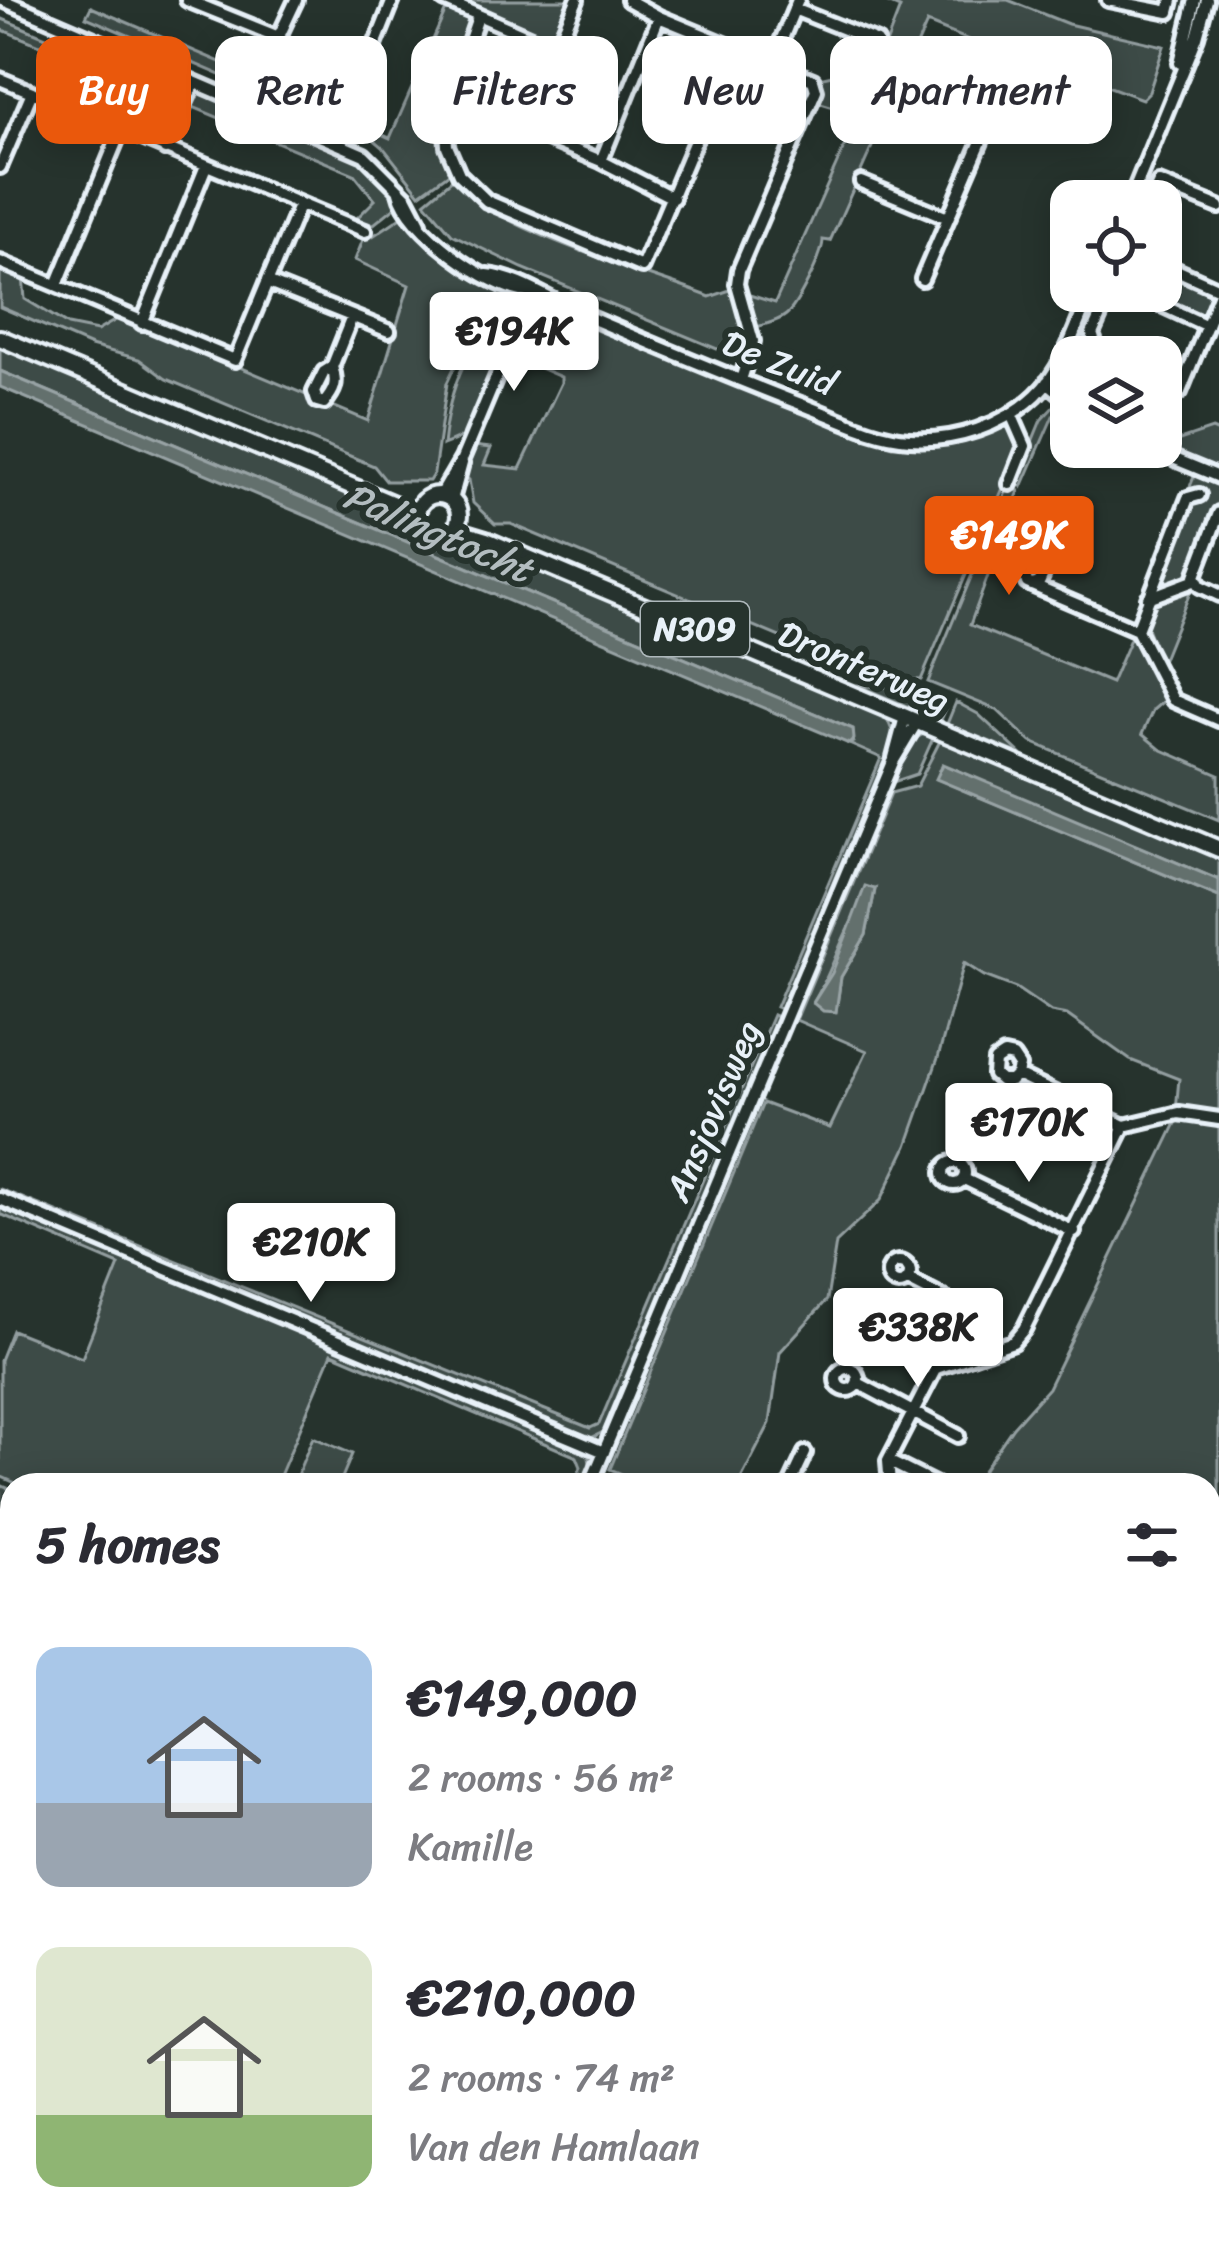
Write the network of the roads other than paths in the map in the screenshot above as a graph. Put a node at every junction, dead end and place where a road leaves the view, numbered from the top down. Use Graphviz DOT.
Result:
graph roads {
  1 [pos="187,0"];
  2 [pos="296,0"];
  3 [pos="393,0"];
  4 [pos="444,0"];
  5 [pos="578,0"];
  6 [pos="629,0"];
  7 [pos="1108,0"];
  8 [pos="1172,0"];
  9 [pos="2,3"];
  10 [pos="796,4"];
  11 [pos="1200,5"];
  12 [pos="478,17"];
  13 [pos="659,17"];
  14 [pos="1219,17"];
  15 [pos="275,36"];
  16 [pos="281,36"];
  17 [pos="379,36"];
  18 [pos="524,36"];
  19 [pos="562,36"];
  20 [pos="705,36"];
  21 [pos="783,36"];
  22 [pos="865,36"];
  23 [pos="806,77"];
  24 [pos="0,79"];
  25 [pos="194,83"];
  26 [pos="32,92"];
  27 [pos="215,92"];
  28 [pos="36,94"];
  29 [pos="806,113"];
  30 [pos="115,144"];
  31 [pos="155,144"];
  32 [pos="339,144"];
  33 [pos="560,144"];
  34 [pos="695,144"];
  35 [pos="793,144"];
  36 [pos="980,144"];
  37 [pos="165,148"];
  38 [pos="601,161"];
  39 [pos="206,166"];
  40 [pos="0,167"];
  41 [pos="1138,180"];
  42 [pos="861,182"];
  43 [pos="1182,192"];
  44 [pos="673,198"];
  45 [pos="299,206"];
  46 [pos="1219,207"];
  47 [pos="948,218"];
  48 [pos="365,231"];
  49 [pos="0,262"];
  50 [pos="1182,275"];
  51 [pos="922,279"];
  52 [pos="269,283"];
  53 [pos="57,285"];
  54 [pos="531,292"];
  55 [pos="1218,298"];
  56 [pos="1082,312"];
  57 [pos="1175,312"];
  58 [pos="352,317"];
  59 [pos="142,323"];
  60 [pos="1207,326"];
  61 [pos="389,332"];
  62 [pos="0,338"];
  63 [pos="332,368"];
  64 [pos="741,380"];
  65 [pos="1047,382"];
  66 [pos="1050,384"];
  67 [pos="1182,387"];
  68 [pos="1011,414"];
  69 [pos="1182,462"];
  70 [pos="1219,477"];
  71 [pos="1010,484"];
  72 [pos="1199,495"];
  73 [pos="446,498"];
  74 [pos="419,508"];
  75 [pos="1219,513"];
  76 [pos="456,524"];
  77 [pos="1196,580"];
  78 [pos="1032,585"];
  79 [pos="1219,595"];
  80 [pos="1148,598"];
  81 [pos="1137,630"];
  82 [pos="911,720"];
  83 [pos="1219,720"];
  84 [pos="1219,849"];
  85 [pos="1017,1075"];
  86 [pos="1219,1119"];
  87 [pos="1124,1126"];
  88 [pos="964,1179"];
  89 [pos="0,1199"];
  90 [pos="1074,1232"];
  91 [pos="908,1280"];
  92 [pos="987,1351"];
  93 [pos="858,1383"];
  94 [pos="911,1413"];
  95 [pos="958,1436"];
  96 [pos="604,1452"];
  97 [pos="805,1453"];
  98 [pos="888,1461"];
  99 [pos="595,1473"];
  100 [pos="797,1473"];
  101 [pos="889,1473"];
  102 [pos="912,1473"];
  1 -- 15 [label="street"];
  2 -- 16 [label="street"];
  3 -- 17 [label="street"];
  4 -- 12 [label="street"];
  5 -- 19 [label="street"];
  6 -- 13 [label="street"];
  7 -- 8 [label="street"];
  9 -- 25 [label="street, De Zuid"];
  10 -- 21 [label="street"];
  10 -- 22 [label="street"];
  11 -- 14 [label="street"];
  11 -- 41 [label="street"];
  12 -- 18 [label="street"];
  12 -- 44 [label="street"];
  13 -- 20 [label="street"];
  13 -- 38 [label="street"];
  23 -- 29 [label="street"];
  24 -- 26 [label="street"];
  25 -- 27 [label="street, De Zuid"];
  25 -- 37 [label="street"];
  26 -- 28 [label="street"];
  26 -- 40 [label="street"];
  30 -- 53 [label="street"];
  31 -- 37 [label="street"];
  32 -- 54 [label="street, De Zuid"];
  33 -- 38 [label="street"];
  34 -- 44 [label="street"];
  35 -- 64 [label="street"];
  36 -- 47 [label="street"];
  37 -- 39 [label="street"];
  38 -- 44 [label="street"];
  39 -- 45 [label="street"];
  39 -- 59 [label="street"];
  42 -- 47 [label="street"];
  43 -- 46 [label="street"];
  45 -- 48 [label="street"];
  45 -- 52 [label="street"];
  47 -- 51 [label="street"];
  49 -- 53 [label="street"];
  50 -- 55 [label="street"];
  52 -- 58 [label="street"];
  52 -- 59 [label="street"];
  53 -- 59 [label="street"];
  54 -- 64 [label="street, De Zuid"];
  54 -- 73 [label="street"];
  55 -- 60 [label="street"];
  56 -- 65 [label="street, De Zuid"];
  57 -- 60 [label="street"];
  58 -- 61 [label="street"];
  58 -- 63 [label="street"];
  60 -- 67 [label="street"];
  62 -- 74 [label="main road, N309"];
  64 -- 68 [label="street, De Zuid"];
  65 -- 66 [label="street"];
  65 -- 68 [label="street, De Zuid"];
  68 -- 71 [label="street"];
  69 -- 70 [label="street"];
  72 -- 80 [label="street"];
  73 -- 74 [label="main road, N309"];
  73 -- 76 [label="main road, N309"];
  74 -- 76 [label="main road, N309"];
  75 -- 77 [label="street"];
  76 -- 82 [label="main road, Dronterweg / N309"];
  77 -- 79 [label="street"];
  77 -- 80 [label="street"];
  78 -- 81 [label="street"];
  80 -- 81 [label="street"];
  81 -- 83 [label="street"];
  82 -- 84 [label="main road, Dronterweg / N309"];
  82 -- 96 [label="street, Ansjovisweg"];
  85 -- 87 [label="street"];
  86 -- 87 [label="street"];
  87 -- 90 [label="street"];
  88 -- 90 [label="street"];
  89 -- 96 [label="street"];
  90 -- 92 [label="street"];
  91 -- 92 [label="street"];
  92 -- 94 [label="street"];
  93 -- 94 [label="street"];
  94 -- 95 [label="street"];
  94 -- 98 [label="street"];
  96 -- 99 [label="street, Ansjovisweg"];
  97 -- 100 [label="street"];
  98 -- 101 [label="street"];
  98 -- 102 [label="street"];
}
